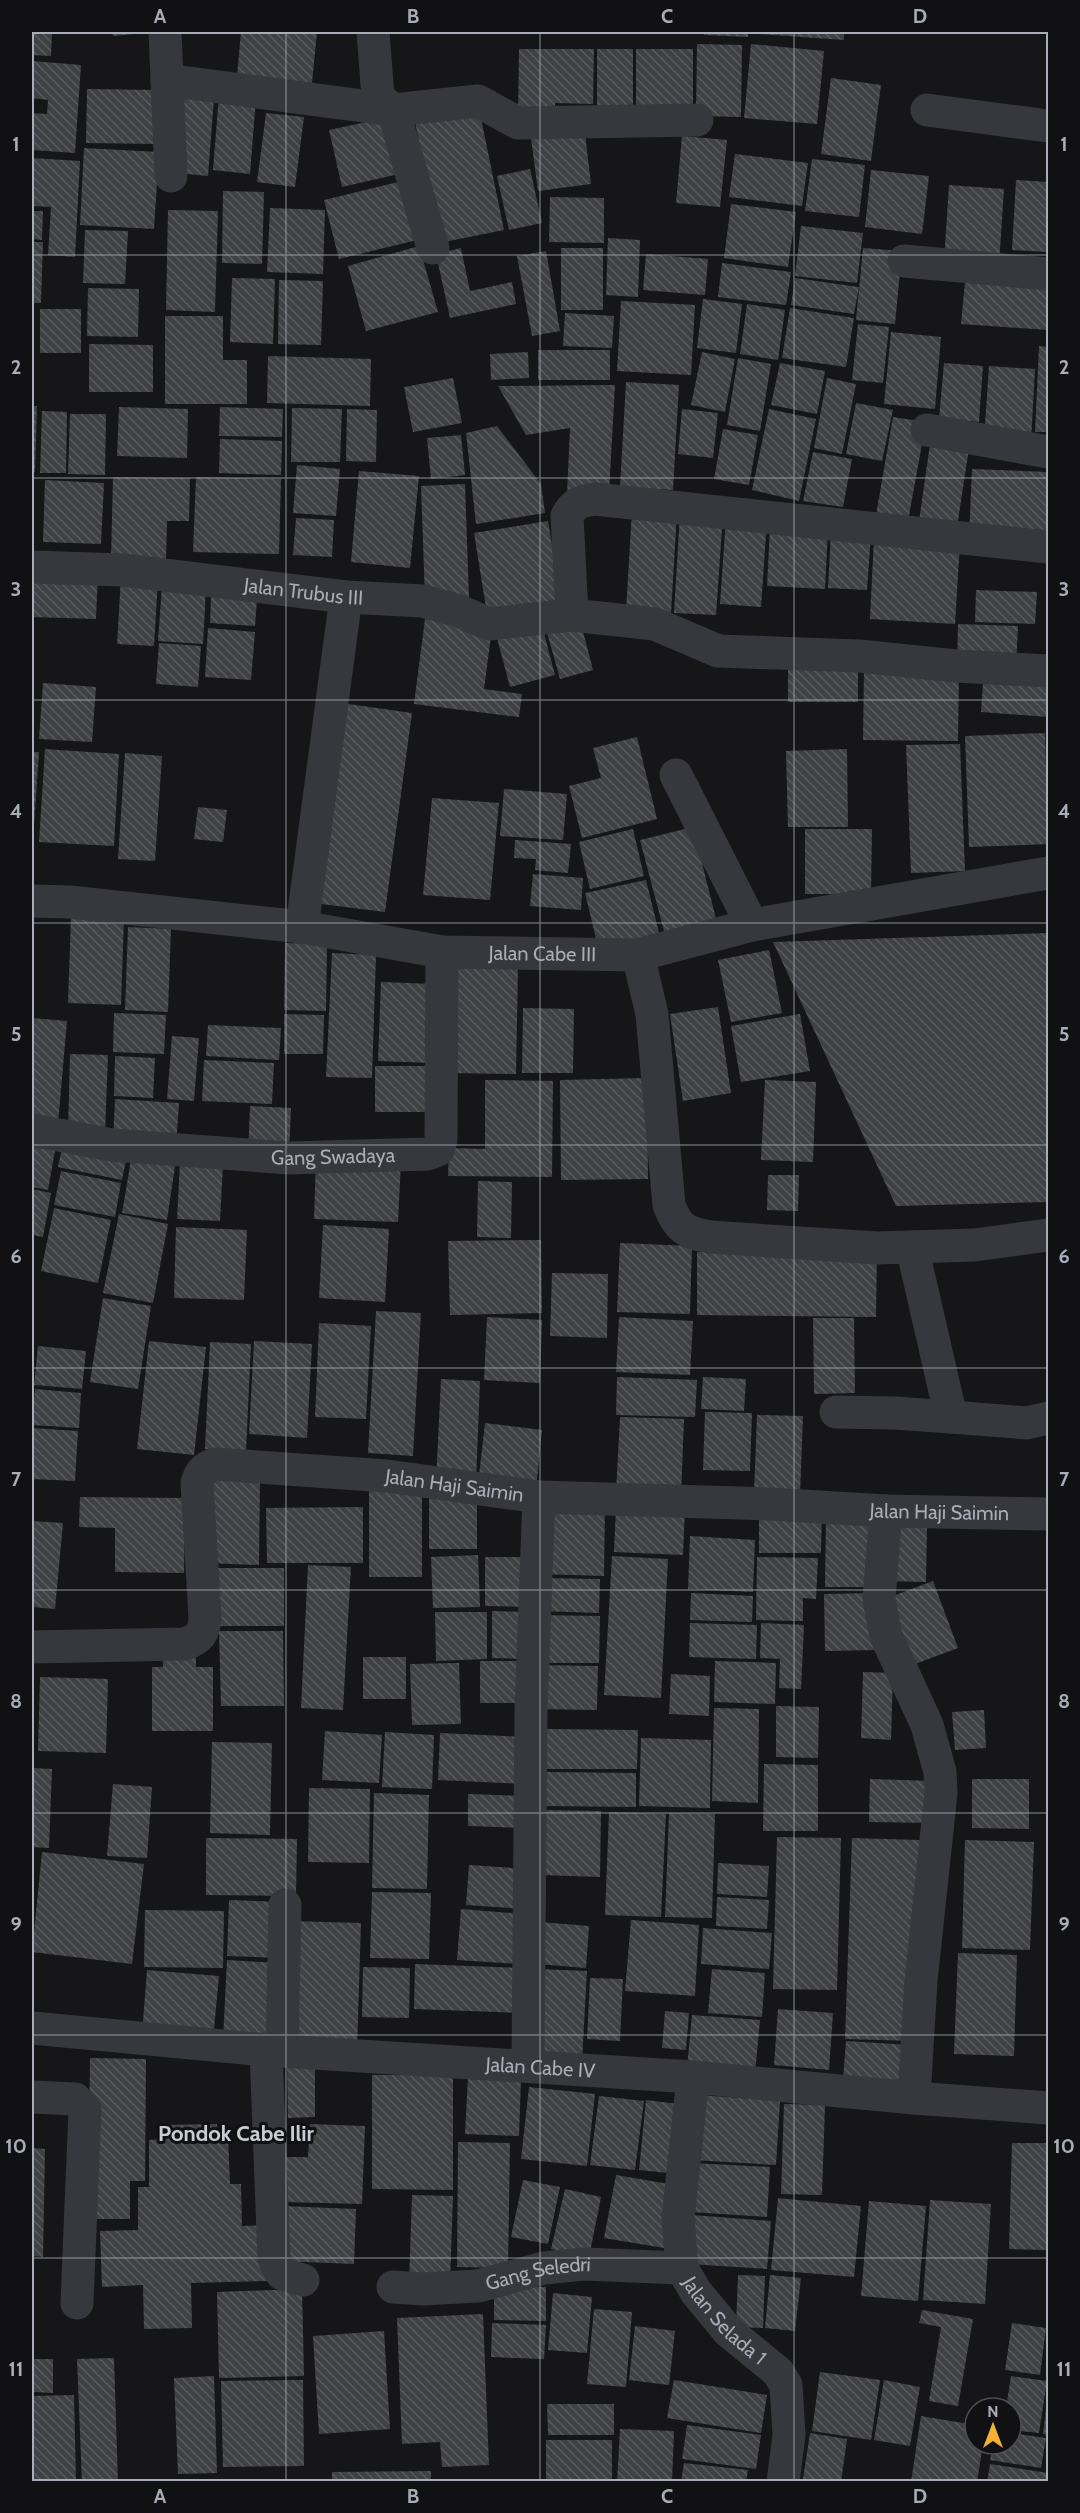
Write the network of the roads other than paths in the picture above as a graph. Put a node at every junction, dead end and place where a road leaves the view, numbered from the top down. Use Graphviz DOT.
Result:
graph roads {
  1 [pos="165,32"];
  2 [pos="373,32"];
  3 [pos="167,80"];
  4 [pos="393,110"];
  5 [pos="927,110"];
  6 [pos="697,120"];
  7 [pos="1048,126"];
  8 [pos="171,176"];
  9 [pos="433,248"];
  10 [pos="904,261"];
  11 [pos="1048,274"];
  12 [pos="927,430"];
  13 [pos="1048,452"];
  14 [pos="1048,547"];
  15 [pos="32,567"];
  16 [pos="346,597"];
  17 [pos="572,615"];
  18 [pos="1048,671"];
  19 [pos="676,775"];
  20 [pos="1048,873"];
  21 [pos="32,901"];
  22 [pos="752,925"];
  23 [pos="302,927"];
  24 [pos="442,952"];
  25 [pos="638,955"];
  26 [pos="32,1130"];
  27 [pos="1048,1235"];
  28 [pos="912,1247"];
  29 [pos="836,1412"];
  30 [pos="951,1417"];
  31 [pos="1048,1418"];
  32 [pos="539,1497"];
  33 [pos="886,1511"];
  34 [pos="1048,1514"];
  35 [pos="32,1647"];
  36 [pos="285,1905"];
  37 [pos="32,2028"];
  38 [pos="274,2050"];
  39 [pos="528,2066"];
  40 [pos="693,2077"];
  41 [pos="32,2097"];
  42 [pos="914,2098"];
  43 [pos="1048,2108"];
  44 [pos="682,2268"];
  45 [pos="303,2280"];
  46 [pos="393,2287"];
  47 [pos="77,2303"];
  48 [pos="783,2481"];
  1 -- 3 [label="street"];
  2 -- 4 [label="street"];
  3 -- 4 [label="street"];
  3 -- 8 [label="street"];
  4 -- 6 [label="street"];
  4 -- 9 [label="street"];
  5 -- 7 [label="street"];
  10 -- 11 [label="street"];
  12 -- 13 [label="street"];
  14 -- 17 [label="street"];
  15 -- 16 [label="street, Jalan Trubus III"];
  16 -- 17 [label="street, Jalan Trubus III"];
  16 -- 23 [label="street"];
  17 -- 18 [label="street, Jalan Trubus III"];
  19 -- 22 [label="street"];
  20 -- 22 [label="street, Jalan Cabe III"];
  21 -- 23 [label="street, Jalan Cabe III"];
  22 -- 25 [label="street, Jalan Cabe III"];
  23 -- 24 [label="street, Jalan Cabe III"];
  24 -- 25 [label="street, Jalan Cabe III"];
  24 -- 26 [label="street, Gang Swadaya"];
  25 -- 28 [label="street"];
  27 -- 28 [label="street"];
  28 -- 30 [label="street"];
  29 -- 30 [label="street"];
  30 -- 31 [label="street"];
  32 -- 33 [label="street, Jalan Haji Saimin"];
  32 -- 35 [label="street, Jalan Haji Saimin"];
  32 -- 39 [label="street"];
  33 -- 34 [label="street, Jalan Haji Saimin"];
  33 -- 42 [label="street"];
  36 -- 38 [label="street"];
  37 -- 38 [label="street, Jalan Cabe IV"];
  38 -- 39 [label="street, Jalan Cabe IV"];
  38 -- 45 [label="street"];
  39 -- 40 [label="street, Jalan Cabe IV"];
  40 -- 42 [label="street, Jalan Cabe IV"];
  40 -- 44 [label="street, Jalan Selada 1"];
  41 -- 47 [label="street"];
  42 -- 43 [label="street, Jalan Cabe IV"];
  44 -- 46 [label="street, Gang Seledri"];
  44 -- 48 [label="street, Jalan Selada 1"];
}
